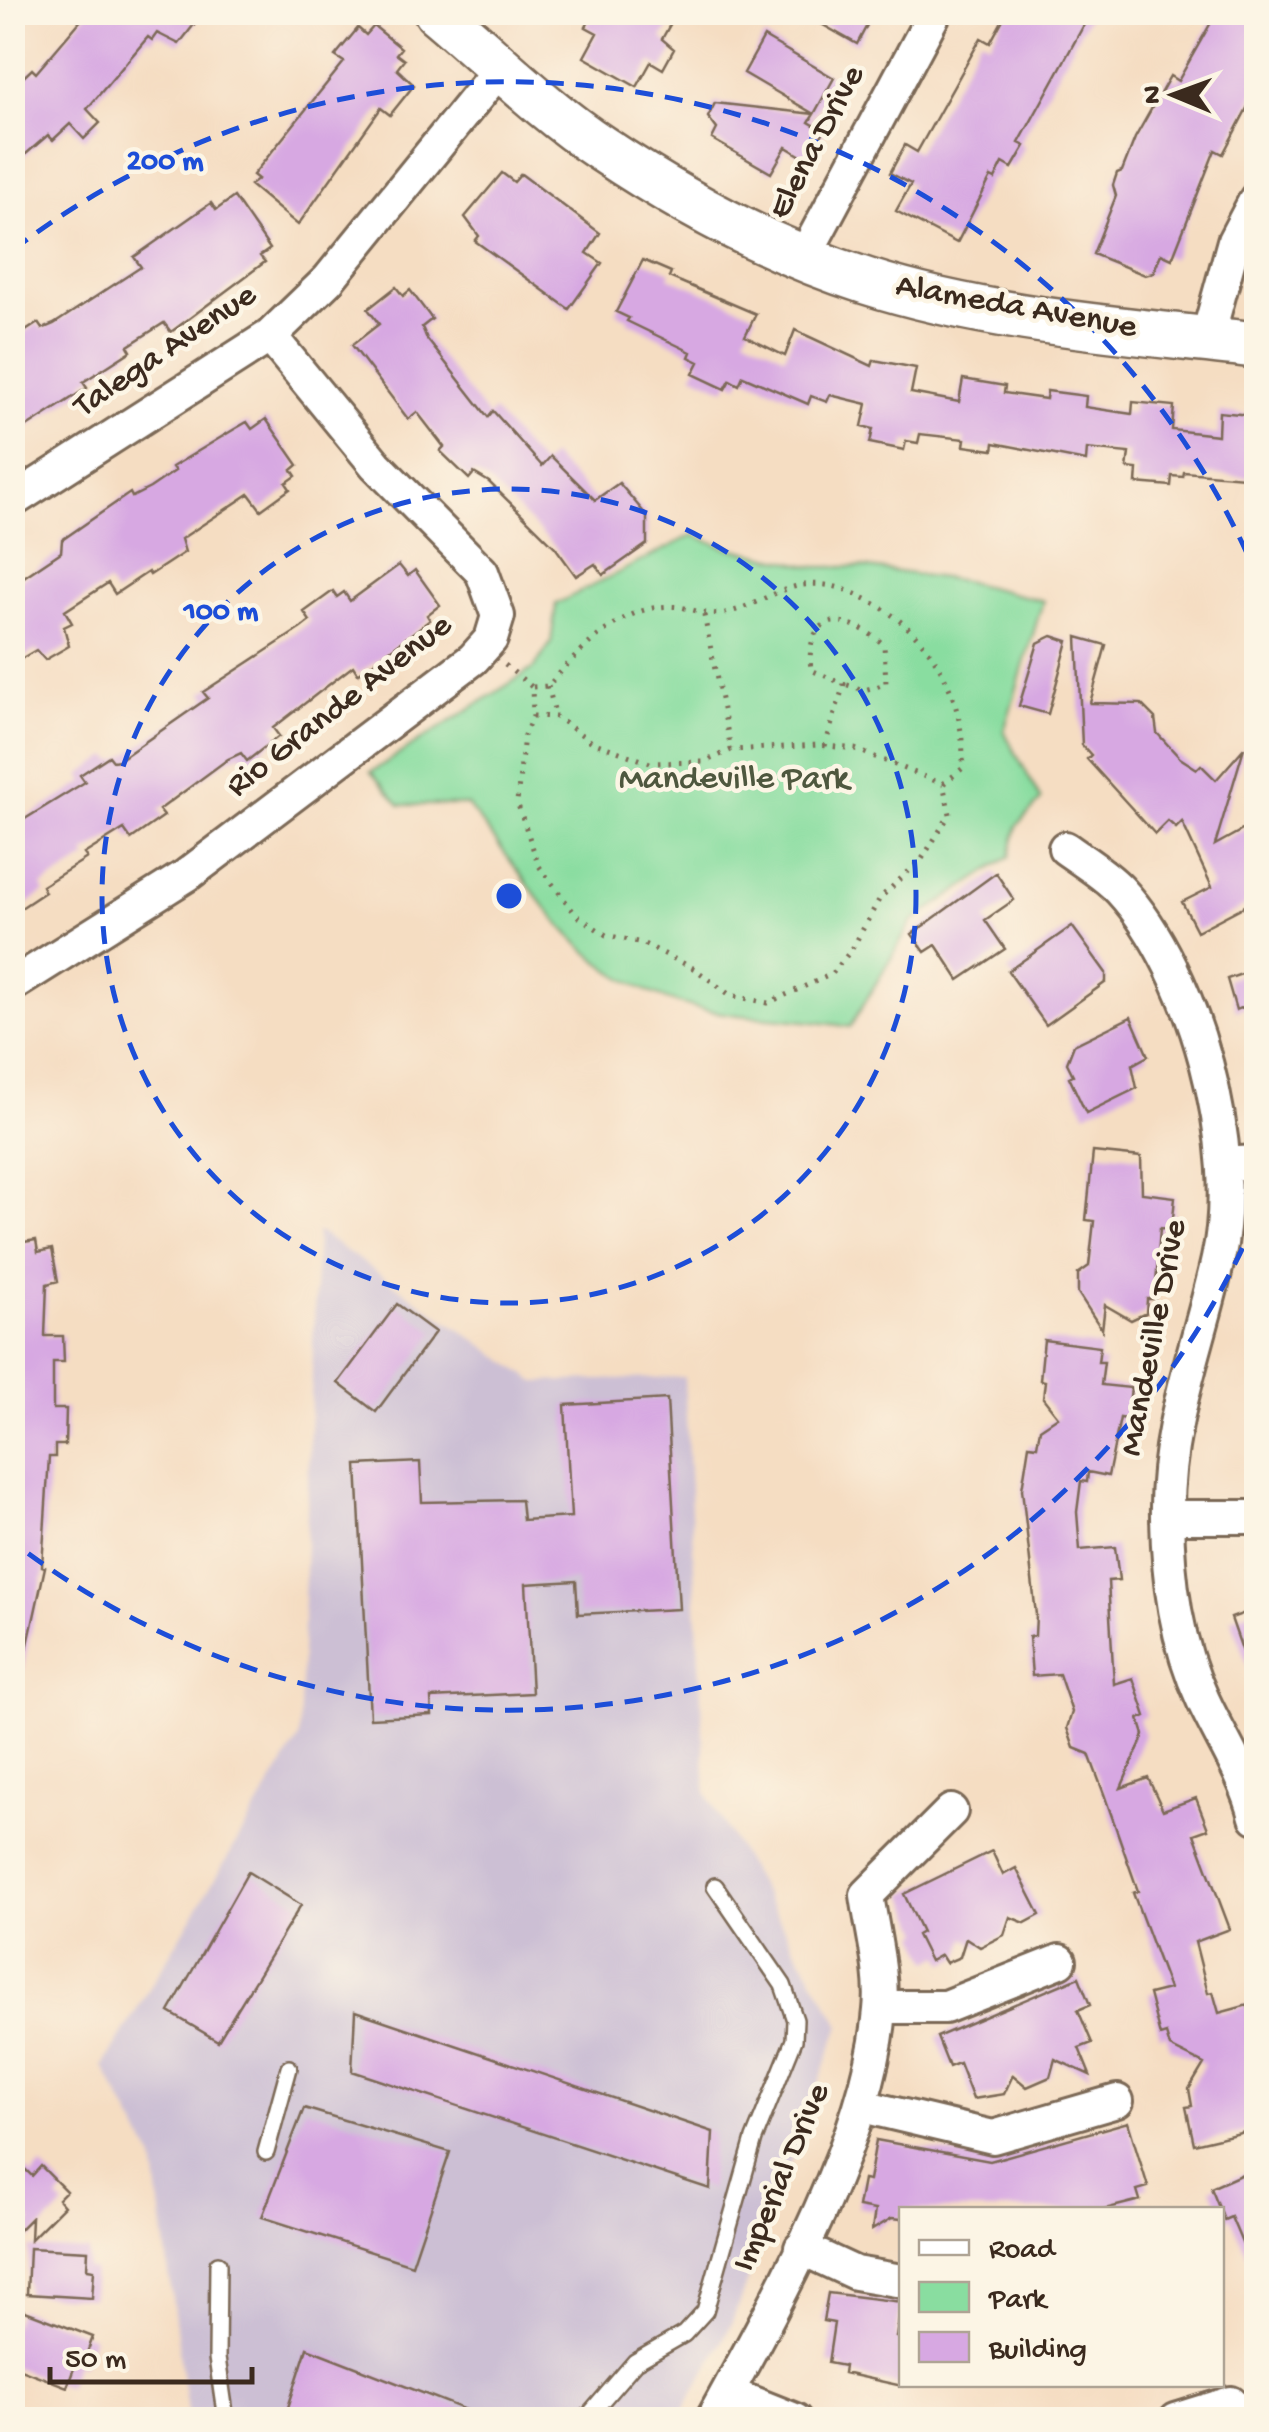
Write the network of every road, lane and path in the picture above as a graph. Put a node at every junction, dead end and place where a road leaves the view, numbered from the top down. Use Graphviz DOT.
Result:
graph roads {
  1 [pos="437,12"];
  2 [pos="935,12"];
  3 [pos="502,66"];
  4 [pos="1256,199"];
  5 [pos="803,259"];
  6 [pos="270,336"];
  7 [pos="1207,339"];
  8 [pos="1256,345"];
  9 [pos="12,501"];
  10 [pos="704,614"];
  11 [pos="483,648"];
  12 [pos="844,684"];
  13 [pos="548,686"];
  14 [pos="532,687"];
  15 [pos="533,716"];
  16 [pos="556,717"];
  17 [pos="825,746"];
  18 [pos="731,750"];
  19 [pos="943,784"];
  20 [pos="1066,848"];
  21 [pos="12,985"];
  22 [pos="1240,1163"];
  23 [pos="1167,1517"];
  24 [pos="1256,1517"];
  25 [pos="951,1811"];
  26 [pos="1256,1817"];
  27 [pos="715,1886"];
  28 [pos="1060,1961"];
  29 [pos="881,2007"];
  30 [pos="289,2068"];
  31 [pos="1117,2101"];
  32 [pos="862,2106"];
  33 [pos="266,2152"];
  34 [pos="801,2248"];
  35 [pos="218,2264"];
  36 [pos="899,2281"];
  37 [pos="1231,2402"];
  38 [pos="719,2406"];
  39 [pos="226,2420"];
  40 [pos="585,2420"];
  41 [pos="796,2420"];
  42 [pos="1176,2420"];
  1 -- 3 [label="street, Alameda Avenue"];
  2 -- 5 [label="street, Elena Drive"];
  3 -- 5 [label="street, Alameda Avenue"];
  3 -- 6 [label="street, Talega Avenue"];
  4 -- 7 [label="street"];
  5 -- 7 [label="street, Alameda Avenue"];
  6 -- 9 [label="street, Talega Avenue"];
  6 -- 11 [label="street, Rio Grande Avenue"];
  7 -- 8 [label="street, Alameda Avenue"];
  10 -- 13 [label="path"];
  10 -- 18 [label="path"];
  10 -- 19 [label="path"];
  11 -- 14 [label="path"];
  11 -- 21 [label="street, Rio Grande Avenue"];
  12 -- 12 [label="path"];
  12 -- 17 [label="path"];
  13 -- 14 [label="path"];
  13 -- 16 [label="path"];
  14 -- 15 [label="path"];
  15 -- 16 [label="path"];
  15 -- 19 [label="path"];
  16 -- 18 [label="path"];
  17 -- 18 [label="path"];
  17 -- 19 [label="path"];
  20 -- 22 [label="street, Mandeville Drive"];
  22 -- 23 [label="street, Mandeville Drive"];
  23 -- 24 [label="street"];
  23 -- 26 [label="street, Mandeville Drive"];
  25 -- 29 [label="street, Imperial Drive"];
  27 -- 40 [label="lane"];
  28 -- 29 [label="street"];
  29 -- 32 [label="street, Imperial Drive"];
  30 -- 33 [label="lane"];
  31 -- 32 [label="street"];
  32 -- 34 [label="street, Imperial Drive"];
  34 -- 36 [label="street"];
  34 -- 38 [label="street, Imperial Drive"];
  35 -- 39 [label="lane"];
  37 -- 42 [label="street"];
  38 -- 41 [label="street"];
}
